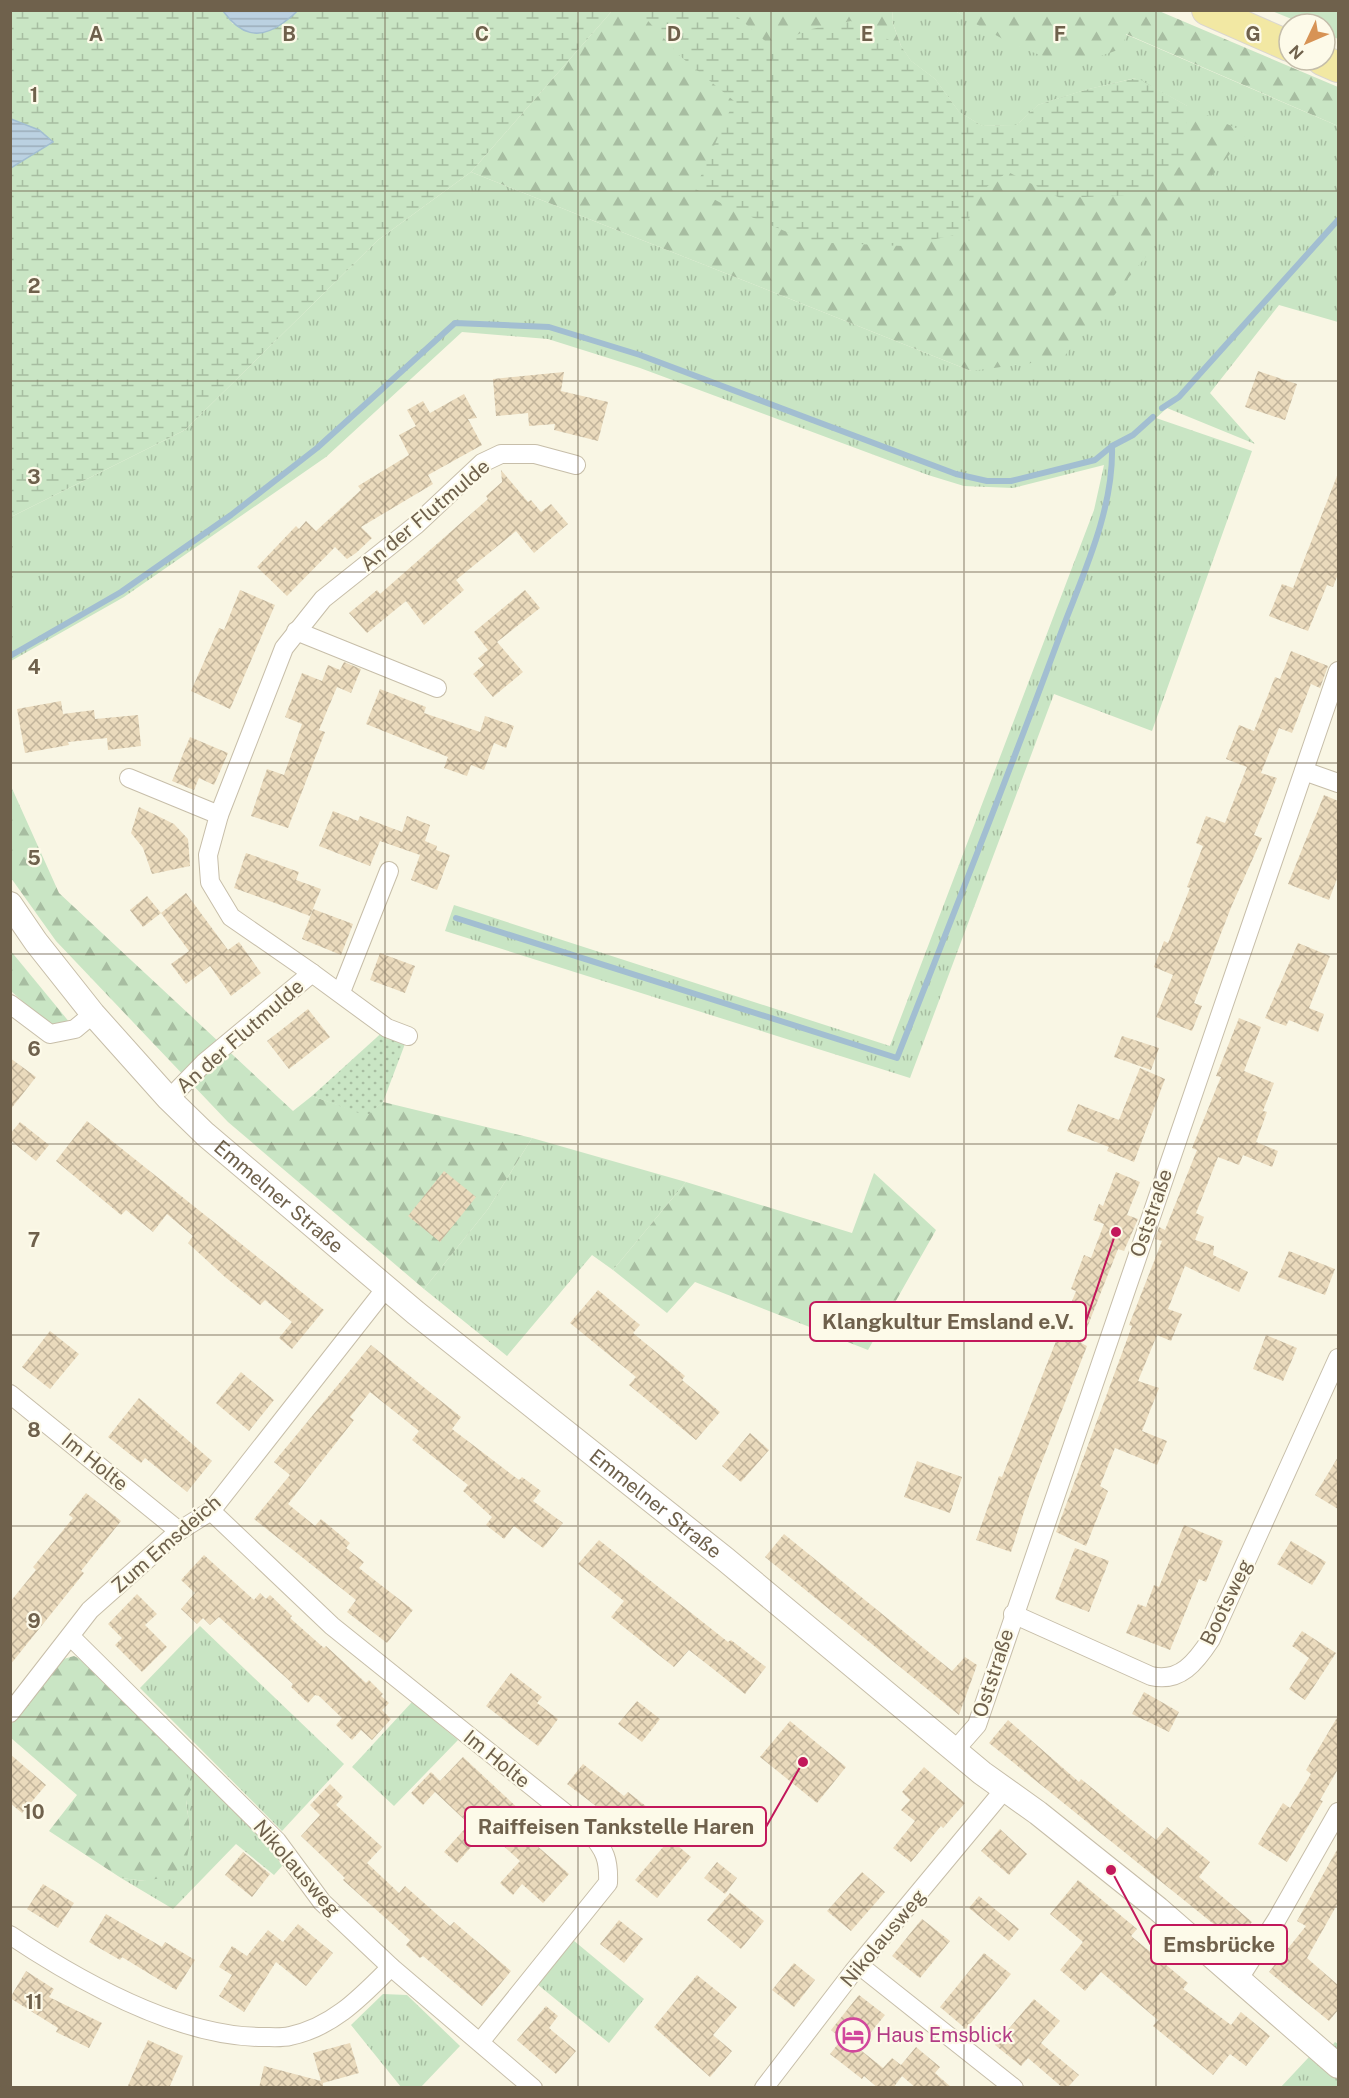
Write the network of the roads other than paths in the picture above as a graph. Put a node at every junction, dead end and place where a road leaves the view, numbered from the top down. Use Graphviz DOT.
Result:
graph roads {
  1 [pos="1207,10"];
  2 [pos="1277,41"];
  3 [pos="576,465"];
  4 [pos="296,631"];
  5 [pos="1338,671"];
  6 [pos="437,688"];
  7 [pos="1304,771"];
  8 [pos="129,778"];
  9 [pos="1338,783"];
  10 [pos="219,815"];
  11 [pos="389,871"];
  12 [pos="10,904"];
  13 [pos="312,973"];
  14 [pos="340,992"];
  15 [pos="10,1004"];
  16 [pos="93,1014"];
  17 [pos="408,1036"];
  18 [pos="169,1099"];
  19 [pos="386,1288"];
  20 [pos="1338,1358"];
  21 [pos="10,1394"];
  22 [pos="211,1511"];
  23 [pos="179,1531"];
  24 [pos="1013,1614"];
  25 [pos="71,1637"];
  26 [pos="10,1713"];
  27 [pos="955,1750"];
  28 [pos="1004,1791"];
  29 [pos="1338,1812"];
  30 [pos="10,1935"];
  31 [pos="860,1965"];
  32 [pos="391,1967"];
  33 [pos="1240,1977"];
  34 [pos="480,2042"];
  35 [pos="1332,2059"];
  36 [pos="534,2088"];
  37 [pos="764,2088"];
  38 [pos="1014,2088"];
  1 -- 2 [label="main road"];
  3 -- 4 [label="street, An der Flutmulde"];
  4 -- 6 [label="street"];
  4 -- 10 [label="street, An der Flutmulde"];
  5 -- 7 [label="street, Oststraße"];
  7 -- 9 [label="street"];
  7 -- 24 [label="street, Oststraße"];
  8 -- 10 [label="street"];
  10 -- 13 [label="street, An der Flutmulde"];
  11 -- 14 [label="street"];
  12 -- 16 [label="street, Emmelner Straße"];
  13 -- 14 [label="street, An der Flutmulde"];
  13 -- 18 [label="street, An der Flutmulde"];
  14 -- 17 [label="street, An der Flutmulde"];
  15 -- 16 [label="street"];
  16 -- 18 [label="street, Emmelner Straße"];
  18 -- 19 [label="street, Emmelner Straße"];
  19 -- 22 [label="street, Zum Emsdeich"];
  19 -- 27 [label="street, Emmelner Straße"];
  20 -- 24 [label="street, Bootsweg"];
  21 -- 23 [label="street, Im Holte"];
  22 -- 23 [label="street, Zum Emsdeich"];
  22 -- 34 [label="street, Im Holte"];
  23 -- 25 [label="street, Zum Emsdeich"];
  24 -- 27 [label="street, Oststraße"];
  25 -- 26 [label="street, Zum Emsdeich"];
  25 -- 32 [label="street, Nikolausweg"];
  27 -- 28 [label="street, Emmelner Straße"];
  28 -- 31 [label="street, Nikolausweg"];
  28 -- 33 [label="street, Emmelner Straße"];
  29 -- 33 [label="street"];
  30 -- 32 [label="street"];
  31 -- 37 [label="street, Nikolausweg"];
  31 -- 38 [label="street"];
  32 -- 34 [label="street, Nikolausweg"];
  33 -- 35 [label="street, Emmelner Straße"];
  34 -- 36 [label="street, Nikolausweg"];
}
